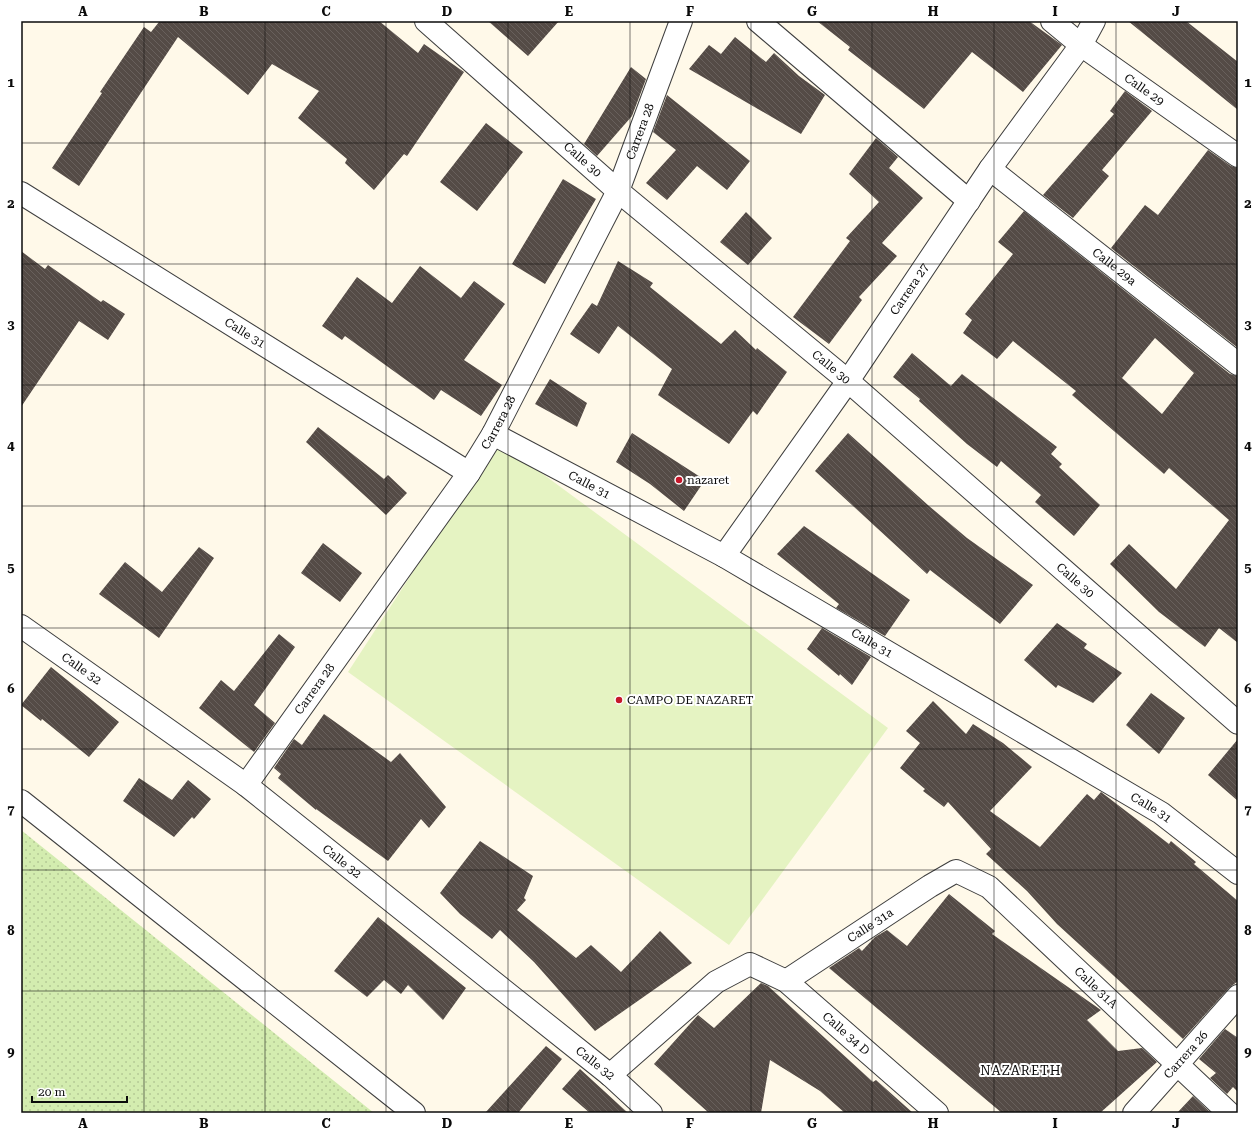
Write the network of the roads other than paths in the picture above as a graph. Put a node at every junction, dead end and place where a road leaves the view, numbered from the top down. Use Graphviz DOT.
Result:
graph roads {
  1 [pos="426,21"];
  2 [pos="681,21"];
  3 [pos="758,21"];
  4 [pos="1052,21"];
  5 [pos="1094,21"];
  6 [pos="1080,45"];
  7 [pos="1238,156"];
  8 [pos="990,169"];
  9 [pos="618,191"];
  10 [pos="21,193"];
  11 [pos="969,201"];
  12 [pos="1238,364"];
  13 [pos="848,381"];
  14 [pos="493,434"];
  15 [pos="469,473"];
  16 [pos="724,556"];
  17 [pos="21,626"];
  18 [pos="1235,720"];
  19 [pos="246,785"];
  20 [pos="21,801"];
  21 [pos="956,871"];
  22 [pos="1238,873"];
  23 [pos="786,981"];
  24 [pos="1238,996"];
  25 [pos="1176,1064"];
  26 [pos="610,1075"];
  27 [pos="414,1113"];
  28 [pos="651,1113"];
  29 [pos="937,1113"];
  30 [pos="1134,1113"];
  31 [pos="1229,1113"];
  1 -- 9 [label="street, Calle 30"];
  2 -- 9 [label="street, Carrera 28"];
  3 -- 11 [label="street"];
  4 -- 6 [label="street, Calle 29"];
  5 -- 6 [label="street, Carrera 27"];
  6 -- 7 [label="street, Calle 29"];
  6 -- 8 [label="street, Carrera 27"];
  8 -- 11 [label="street, Carrera 27"];
  8 -- 12 [label="street, Calle 29a"];
  9 -- 13 [label="street, Calle 30"];
  9 -- 14 [label="street, Carrera 28"];
  10 -- 15 [label="street, Calle 31"];
  11 -- 13 [label="street, Carrera 27"];
  13 -- 16 [label="street, Carrera 27"];
  13 -- 18 [label="street, Calle 30"];
  14 -- 15 [label="street, Carrera 28"];
  14 -- 16 [label="street, Calle 31"];
  15 -- 19 [label="street, Carrera 28"];
  16 -- 22 [label="street, Calle 31"];
  17 -- 19 [label="street, Calle 32"];
  19 -- 26 [label="street, Calle 32"];
  20 -- 27 [label="street"];
  21 -- 23 [label="street, Calle 31a"];
  21 -- 25 [label="street, Calle 31A"];
  23 -- 26 [label="street, Calle 34 D"];
  23 -- 29 [label="street, Calle 34 D"];
  24 -- 25 [label="street, Carrera 26"];
  25 -- 30 [label="street, Carrera 26"];
  25 -- 31 [label="street, Calle 31A"];
  26 -- 28 [label="street, Calle 32"];
}
